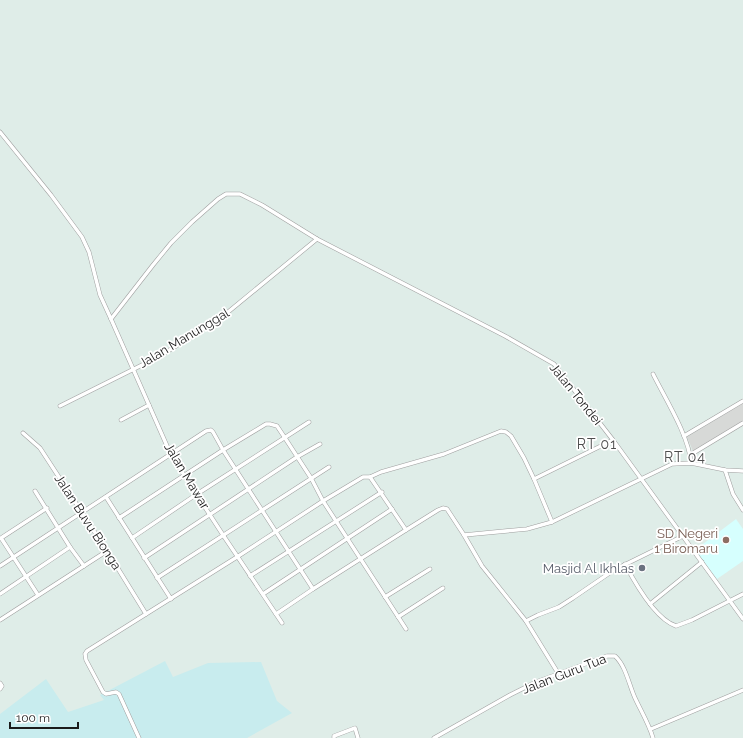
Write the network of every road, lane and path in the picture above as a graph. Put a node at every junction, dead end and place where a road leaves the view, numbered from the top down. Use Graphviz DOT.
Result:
graph roads {
  1 [pos="0,132"];
  2 [pos="317,239"];
  3 [pos="111,319"];
  4 [pos="132,369"];
  5 [pos="653,374"];
  6 [pos="743,400"];
  7 [pos="149,405"];
  8 [pos="60,406"];
  9 [pos="121,420"];
  10 [pos="308,422"];
  11 [pos="743,423"];
  12 [pos="23,433"];
  13 [pos="684,436"];
  14 [pos="285,438"];
  15 [pos="613,440"];
  16 [pos="320,444"];
  17 [pos="223,450"];
  18 [pos="171,455"];
  19 [pos="690,455"];
  20 [pos="297,458"];
  21 [pos="691,463"];
  22 [pos="329,467"];
  23 [pos="236,469"];
  24 [pos="725,470"];
  25 [pos="743,471"];
  26 [pos="184,475"];
  27 [pos="370,477"];
  28 [pos="310,478"];
  29 [pos="534,479"];
  30 [pos="641,479"];
  31 [pos="248,489"];
  32 [pos="35,490"];
  33 [pos="382,492"];
  34 [pos="197,494"];
  35 [pos="106,497"];
  36 [pos="323,501"];
  37 [pos="47,508"];
  38 [pos="392,509"];
  39 [pos="262,510"];
  40 [pos="743,510"];
  41 [pos="82,513"];
  42 [pos="210,515"];
  43 [pos="119,518"];
  44 [pos="337,521"];
  45 [pos="552,522"];
  46 [pos="59,528"];
  47 [pos="406,530"];
  48 [pos="276,532"];
  49 [pos="223,535"];
  50 [pos="464,535"];
  51 [pos="683,536"];
  52 [pos="132,538"];
  53 [pos="348,539"];
  54 [pos="70,547"];
  55 [pos="107,551"];
  56 [pos="288,551"];
  57 [pos="13,557"];
  58 [pos="238,557"];
  59 [pos="144,558"];
  60 [pos="360,559"];
  61 [pos="702,562"];
  62 [pos="626,564"];
  63 [pos="0,566"];
  64 [pos="84,566"];
  65 [pos="430,568"];
  66 [pos="300,570"];
  67 [pos="250,576"];
  68 [pos="26,577"];
  69 [pos="157,578"];
  70 [pos="443,588"];
  71 [pos="313,589"];
  72 [pos="0,594"];
  73 [pos="263,594"];
  74 [pos="743,594"];
  75 [pos="38,595"];
  76 [pos="385,596"];
  77 [pos="171,599"];
  78 [pos="730,601"];
  79 [pos="650,604"];
  80 [pos="146,614"];
  81 [pos="276,614"];
  82 [pos="398,617"];
  83 [pos="743,619"];
  84 [pos="0,620"];
  85 [pos="526,621"];
  86 [pos="282,623"];
  87 [pos="406,629"];
  88 [pos="558,673"];
  89 [pos="0,683"];
  90 [pos="0,689"];
  91 [pos="743,690"];
  92 [pos="651,729"];
  93 [pos="139,738"];
  94 [pos="334,738"];
  95 [pos="358,738"];
  96 [pos="434,738"];
  97 [pos="653,738"];
  1 -- 3 [label="street, Jalan Mawar"];
  2 -- 3 [label="street, Jalan Tondei"];
  2 -- 4 [label="street, Jalan Manunggal"];
  2 -- 15 [label="street, Jalan Tondei"];
  3 -- 4 [label="street, Jalan Mawar"];
  4 -- 7 [label="street, Jalan Mawar"];
  4 -- 8 [label="street, Jalan Manunggal"];
  5 -- 13 [label="street"];
  6 -- 13 [label="street"];
  7 -- 9 [label="street"];
  7 -- 18 [label="street, Jalan Mawar"];
  10 -- 14 [label="street"];
  11 -- 19 [label="street"];
  12 -- 41 [label="street, Jalan Buvu Bionga"];
  13 -- 19 [label="street"];
  14 -- 17 [label="street"];
  14 -- 20 [label="street"];
  14 -- 23 [label="street"];
  15 -- 29 [label="street"];
  15 -- 30 [label="street, Jalan Tondei"];
  16 -- 20 [label="street"];
  17 -- 18 [label="street"];
  17 -- 23 [label="street"];
  17 -- 26 [label="street"];
  18 -- 26 [label="street, Jalan Mawar"];
  18 -- 35 [label="street"];
  19 -- 21 [label="street"];
  20 -- 28 [label="street"];
  20 -- 31 [label="street"];
  21 -- 24 [label="street"];
  21 -- 30 [label="street"];
  22 -- 28 [label="street"];
  23 -- 31 [label="street"];
  23 -- 34 [label="street"];
  24 -- 25 [label="street"];
  24 -- 40 [label="street"];
  26 -- 34 [label="street, Jalan Mawar"];
  26 -- 43 [label="street"];
  27 -- 29 [label="street"];
  27 -- 33 [label="street"];
  27 -- 36 [label="street"];
  28 -- 36 [label="street"];
  28 -- 39 [label="street"];
  29 -- 45 [label="street"];
  30 -- 45 [label="street"];
  30 -- 51 [label="street, Jalan Tondei"];
  31 -- 39 [label="street"];
  31 -- 42 [label="street"];
  32 -- 37 [label="street"];
  33 -- 38 [label="street"];
  33 -- 44 [label="street"];
  34 -- 42 [label="street, Jalan Mawar"];
  34 -- 52 [label="street"];
  35 -- 41 [label="street"];
  35 -- 43 [label="street"];
  36 -- 44 [label="street"];
  36 -- 48 [label="street"];
  37 -- 46 [label="street"];
  37 -- 57 [label="street"];
  38 -- 47 [label="street"];
  38 -- 53 [label="street"];
  39 -- 48 [label="street"];
  39 -- 49 [label="street"];
  41 -- 46 [label="street"];
  41 -- 55 [label="street, Jalan Buvu Bionga"];
  42 -- 49 [label="street, Jalan Mawar"];
  42 -- 59 [label="street"];
  43 -- 52 [label="street"];
  44 -- 53 [label="street"];
  44 -- 56 [label="street"];
  45 -- 50 [label="street"];
  46 -- 54 [label="street"];
  46 -- 57 [label="street"];
  47 -- 50 [label="street"];
  47 -- 60 [label="street"];
  48 -- 56 [label="street"];
  48 -- 58 [label="street"];
  49 -- 58 [label="street, Jalan Mawar"];
  49 -- 69 [label="street"];
  50 -- 85 [label="street"];
  51 -- 61 [label="street, Jalan Tondei"];
  51 -- 62 [label="street"];
  52 -- 59 [label="street"];
  53 -- 60 [label="street"];
  53 -- 66 [label="street"];
  54 -- 64 [label="street"];
  54 -- 68 [label="street"];
  55 -- 64 [label="street"];
  55 -- 80 [label="street, Jalan Buvu Bionga"];
  56 -- 66 [label="street"];
  56 -- 67 [label="street"];
  57 -- 63 [label="street"];
  57 -- 68 [label="street"];
  58 -- 67 [label="street, Jalan Mawar"];
  58 -- 77 [label="street"];
  59 -- 69 [label="street"];
  60 -- 71 [label="street"];
  60 -- 76 [label="street"];
  61 -- 78 [label="street, Jalan Tondei"];
  61 -- 79 [label="street"];
  62 -- 79 [label="street"];
  62 -- 85 [label="street"];
  64 -- 75 [label="street"];
  65 -- 76 [label="street"];
  66 -- 71 [label="street"];
  66 -- 73 [label="street"];
  67 -- 73 [label="street, Jalan Mawar"];
  68 -- 72 [label="street"];
  68 -- 75 [label="street"];
  69 -- 77 [label="street"];
  70 -- 82 [label="street"];
  71 -- 81 [label="street"];
  73 -- 81 [label="street, Jalan Mawar"];
  74 -- 78 [label="street"];
  75 -- 84 [label="street"];
  76 -- 82 [label="street"];
  77 -- 80 [label="street"];
  78 -- 79 [label="street"];
  78 -- 83 [label="street, Jalan Tondei"];
  80 -- 93 [label="street"];
  81 -- 86 [label="street, Jalan Mawar"];
  82 -- 87 [label="street"];
  85 -- 88 [label="street"];
  88 -- 92 [label="street, Jalan Guru Tua"];
  88 -- 96 [label="street, Jalan Guru Tua"];
  89 -- 90 [label="street"];
  91 -- 92 [label="street"];
  92 -- 97 [label="street, Jalan Guru Tua"];
  94 -- 95 [label="street"];
}
